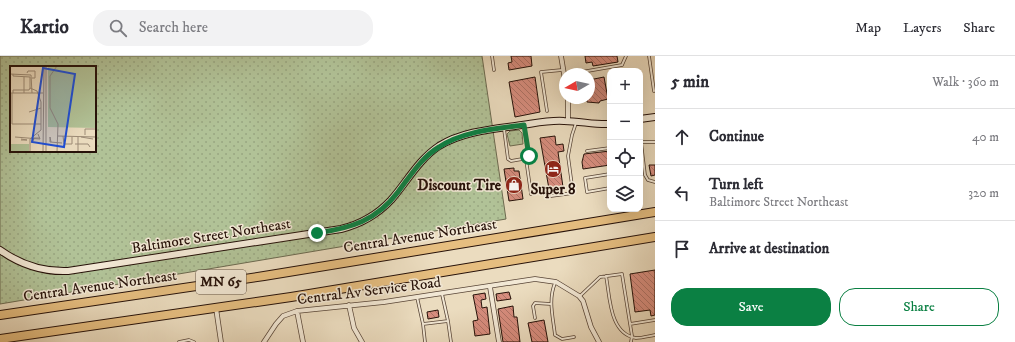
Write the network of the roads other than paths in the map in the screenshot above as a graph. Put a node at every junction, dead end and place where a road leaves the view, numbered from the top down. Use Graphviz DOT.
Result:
graph roads {
  1 [pos="492,56"];
  2 [pos="562,56"];
  3 [pos="626,56"];
  4 [pos="649,56"];
  5 [pos="563,68"];
  6 [pos="494,70"];
  7 [pos="595,70"];
  8 [pos="559,74"];
  9 [pos="655,91"];
  10 [pos="655,94"];
  11 [pos="568,104"];
  12 [pos="547,111"];
  13 [pos="655,117"];
  14 [pos="643,119"];
  15 [pos="568,121"];
  16 [pos="576,122"];
  17 [pos="607,124"];
  18 [pos="524,125"];
  19 [pos="504,128"];
  20 [pos="643,142"];
  21 [pos="655,142"];
  22 [pos="607,148"];
  23 [pos="587,151"];
  24 [pos="643,158"];
  25 [pos="526,159"];
  26 [pos="607,174"];
  27 [pos="655,182"];
  28 [pos="607,189"];
  29 [pos="531,194"];
  30 [pos="551,196"];
  31 [pos="655,212"];
  32 [pos="655,237"];
  33 [pos="0,250"];
  34 [pos="606,276"];
  35 [pos="556,282"];
  36 [pos="490,287"];
  37 [pos="442,294"];
  38 [pos="579,296"];
  39 [pos="417,297"];
  40 [pos="551,304"];
  41 [pos="349,305"];
  42 [pos="216,308"];
  43 [pos="297,312"];
  44 [pos="0,315"];
  45 [pos="535,318"];
  46 [pos="655,320"];
  47 [pos="448,321"];
  48 [pos="423,324"];
  49 [pos="630,324"];
  50 [pos="655,335"];
  51 [pos="632,336"];
  52 [pos="574,337"];
  53 [pos="0,339"];
  54 [pos="179,342"];
  55 [pos="194,342"];
  56 [pos="221,342"];
  57 [pos="264,342"];
  58 [pos="302,342"];
  59 [pos="362,342"];
  60 [pos="425,342"];
  61 [pos="451,342"];
  62 [pos="498,342"];
  63 [pos="599,342"];
  64 [pos="630,342"];
  1 -- 6 [label="lane"];
  2 -- 5 [label="street"];
  3 -- 7 [label="lane"];
  4 -- 9 [label="lane"];
  8 -- 12 [label="lane"];
  9 -- 10 [label="lane"];
  11 -- 15 [label="street"];
  13 -- 14 [label="street"];
  15 -- 16 [label="street, Baltimore Street Northeast"];
  15 -- 18 [label="street, Baltimore Street Northeast"];
  16 -- 17 [label="street, Baltimore Street Northeast"];
  16 -- 30 [label="lane"];
  18 -- 19 [label="street, Baltimore Street Northeast"];
  18 -- 25 [label="lane"];
  19 -- 25 [label="lane"];
  19 -- 33 [label="street, Baltimore Street Northeast"];
  20 -- 21 [label="lane"];
  22 -- 23 [label="lane"];
  24 -- 27 [label="lane"];
  25 -- 29 [label="lane"];
  26 -- 28 [label="lane"];
  31 -- 44 [label="highway, Central Avenue Northeast / MN 65"];
  32 -- 42 [label="highway, MN 65"];
  34 -- 38 [label="lane"];
  34 -- 49 [label="lane"];
  34 -- 51 [label="lane"];
  35 -- 36 [label="street, Central Av Service Road"];
  35 -- 38 [label="street"];
  35 -- 40 [label="lane"];
  36 -- 37 [label="street, Central Av Service Road"];
  36 -- 62 [label="street"];
  37 -- 39 [label="street, Central Av Service Road"];
  37 -- 47 [label="lane"];
  38 -- 63 [label="street"];
  39 -- 41 [label="street, Central Av Service Road"];
  39 -- 48 [label="lane"];
  40 -- 45 [label="lane"];
  40 -- 52 [label="lane"];
  41 -- 43 [label="street, Central Av Service Road"];
  41 -- 59 [label="street"];
  42 -- 53 [label="highway, MN 65"];
  42 -- 56 [label="street"];
  43 -- 57 [label="street, Central Av Service Road"];
  43 -- 58 [label="street"];
  46 -- 49 [label="lane"];
  47 -- 48 [label="lane"];
  47 -- 61 [label="lane"];
  48 -- 60 [label="lane"];
  49 -- 51 [label="lane"];
  50 -- 51 [label="lane"];
  51 -- 64 [label="lane"];
  54 -- 55 [label="lane"];
}
